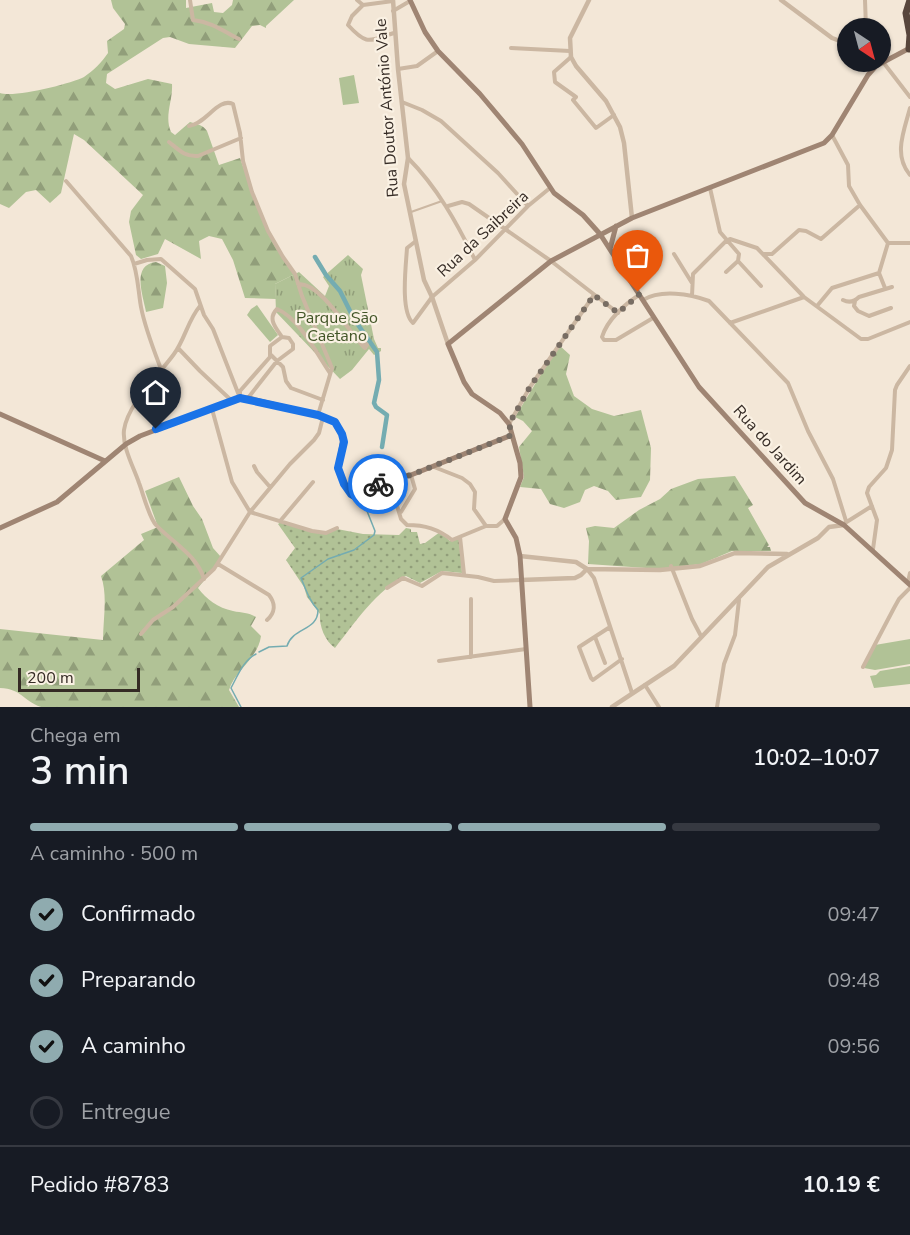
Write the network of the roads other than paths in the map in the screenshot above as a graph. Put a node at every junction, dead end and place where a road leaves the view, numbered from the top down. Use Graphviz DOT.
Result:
graph roads {
  1 [pos="190,0"];
  2 [pos="357,0"];
  3 [pos="588,0"];
  4 [pos="781,0"];
  5 [pos="865,0"];
  6 [pos="910,0"];
  7 [pos="393,1"];
  8 [pos="410,1"];
  9 [pos="363,5"];
  10 [pos="393,11"];
  11 [pos="866,18"];
  12 [pos="910,32"];
  13 [pos="394,33"];
  14 [pos="239,39"];
  15 [pos="837,40"];
  16 [pos="511,48"];
  17 [pos="909,49"];
  18 [pos="438,51"];
  19 [pos="571,54"];
  20 [pos="891,57"];
  21 [pos="398,69"];
  22 [pos="871,72"];
  23 [pos="888,72"];
  24 [pos="910,98"];
  25 [pos="402,102"];
  26 [pos="910,108"];
  27 [pos="614,114"];
  28 [pos="189,126"];
  29 [pos="832,135"];
  30 [pos="241,138"];
  31 [pos="169,142"];
  32 [pos="408,158"];
  33 [pos="910,175"];
  34 [pos="66,181"];
  35 [pos="550,188"];
  36 [pos="710,189"];
  37 [pos="442,201"];
  38 [pos="860,205"];
  39 [pos="448,206"];
  40 [pos="528,206"];
  41 [pos="410,212"];
  42 [pos="632,218"];
  43 [pos="616,225"];
  44 [pos="506,230"];
  45 [pos="600,234"];
  46 [pos="416,241"];
  47 [pos="725,242"];
  48 [pos="888,243"];
  49 [pos="910,243"];
  50 [pos="610,249"];
  51 [pos="674,254"];
  52 [pos="763,254"];
  53 [pos="475,260"];
  54 [pos="551,261"];
  55 [pos="738,261"];
  56 [pos="134,264"];
  57 [pos="726,272"];
  58 [pos="879,273"];
  59 [pos="692,283"];
  60 [pos="298,284"];
  61 [pos="761,286"];
  62 [pos="892,287"];
  63 [pos="885,288"];
  64 [pos="594,295"];
  65 [pos="692,296"];
  66 [pos="432,297"];
  67 [pos="804,297"];
  68 [pos="641,298"];
  69 [pos="843,300"];
  70 [pos="855,301"];
  71 [pos="200,306"];
  72 [pos="817,306"];
  73 [pos="891,308"];
  74 [pos="618,313"];
  75 [pos="653,318"];
  76 [pos="910,322"];
  77 [pos="730,323"];
  78 [pos="282,337"];
  79 [pos="448,344"];
  80 [pos="361,345"];
  81 [pos="178,348"];
  82 [pos="271,354"];
  83 [pos="277,361"];
  84 [pos="910,366"];
  85 [pos="161,369"];
  86 [pos="330,374"];
  87 [pos="240,398"];
  88 [pos="248,398"];
  89 [pos="323,400"];
  90 [pos="232,401"];
  91 [pos="212,409"];
  92 [pos="0,414"];
  93 [pos="320,416"];
  94 [pos="509,424"];
  95 [pos="512,435"];
  96 [pos="126,444"];
  97 [pos="105,461"];
  98 [pos="254,465"];
  99 [pos="433,467"];
  100 [pos="411,475"];
  101 [pos="389,479"];
  102 [pos="313,482"];
  103 [pos="270,488"];
  104 [pos="872,506"];
  105 [pos="250,512"];
  106 [pos="400,512"];
  107 [pos="505,519"];
  108 [pos="281,520"];
  109 [pos="845,523"];
  110 [pos="486,526"];
  111 [pos="0,528"];
  112 [pos="337,528"];
  113 [pos="460,537"];
  114 [pos="873,549"];
  115 [pos="774,554"];
  116 [pos="790,554"];
  117 [pos="520,556"];
  118 [pos="775,563"];
  119 [pos="218,564"];
  120 [pos="672,568"];
  121 [pos="587,569"];
  122 [pos="910,573"];
  123 [pos="464,574"];
  124 [pos="204,579"];
  125 [pos="521,580"];
  126 [pos="909,585"];
  127 [pos="387,588"];
  128 [pos="471,599"];
  129 [pos="739,600"];
  130 [pos="267,620"];
  131 [pos="610,627"];
  132 [pos="141,634"];
  133 [pos="701,636"];
  134 [pos="595,637"];
  135 [pos="526,649"];
  136 [pos="471,657"];
  137 [pos="622,659"];
  138 [pos="439,661"];
  139 [pos="605,663"];
  140 [pos="864,667"];
  141 [pos="645,685"];
  142 [pos="632,693"];
  143 [pos="530,707"];
  144 [pos="612,707"];
  145 [pos="659,707"];
  146 [pos="717,707"];
  1 -- 14 [label="street"];
  2 -- 9 [label="street"];
  3 -- 19 [label="street"];
  4 -- 15 [label="street"];
  5 -- 11 [label="street"];
  6 -- 12 [label="highway"];
  7 -- 9 [label="street"];
  7 -- 10 [label="street, Rua Doutor António Vale"];
  8 -- 10 [label="street"];
  8 -- 18 [label="main road, Rua do Jardim"];
  9 -- 13 [label="street"];
  10 -- 13 [label="street, Rua Doutor António Vale"];
  12 -- 17 [label="highway"];
  13 -- 21 [label="street, Rua Doutor António Vale"];
  16 -- 19 [label="street"];
  17 -- 20 [label="main road"];
  18 -- 21 [label="street"];
  18 -- 35 [label="main road, Rua do Jardim"];
  19 -- 27 [label="street"];
  19 -- 27 [label="street"];
  21 -- 25 [label="street, Rua Doutor António Vale"];
  22 -- 29 [label="main road"];
  23 -- 24 [label="street"];
  25 -- 32 [label="street, Rua Doutor António Vale"];
  25 -- 40 [label="street"];
  26 -- 33 [label="street"];
  27 -- 42 [label="street"];
  28 -- 30 [label="street"];
  29 -- 36 [label="main road"];
  29 -- 38 [label="street"];
  30 -- 31 [label="street"];
  30 -- 60 [label="street"];
  32 -- 37 [label="street"];
  32 -- 41 [label="street, Rua Doutor António Vale"];
  34 -- 56 [label="street"];
  35 -- 40 [label="street, Rua da Saibreira"];
  35 -- 45 [label="main road, Rua do Jardim"];
  36 -- 42 [label="main road"];
  36 -- 47 [label="street"];
  37 -- 39 [label="street"];
  37 -- 41 [label="street"];
  38 -- 48 [label="street"];
  38 -- 52 [label="street"];
  39 -- 44 [label="street"];
  39 -- 53 [label="street"];
  40 -- 44 [label="street, Rua da Saibreira"];
  41 -- 46 [label="street, Rua Doutor António Vale"];
  42 -- 43 [label="main road"];
  43 -- 45 [label="main road"];
  43 -- 50 [label="main road"];
  44 -- 53 [label="street, Rua da Saibreira"];
  44 -- 54 [label="street"];
  45 -- 50 [label="main road, Rua do Jardim"];
  45 -- 54 [label="main road"];
  46 -- 66 [label="street, Rua Doutor António Vale"];
  46 -- 66 [label="street, Rua da Saibreira"];
  47 -- 52 [label="street"];
  47 -- 55 [label="street"];
  47 -- 59 [label="street"];
  48 -- 49 [label="street"];
  48 -- 58 [label="street"];
  50 -- 68 [label="main road, Rua do Jardim"];
  51 -- 59 [label="street"];
  52 -- 67 [label="street"];
  53 -- 66 [label="street, Rua da Saibreira"];
  54 -- 64 [label="street"];
  54 -- 79 [label="main road"];
  55 -- 57 [label="street"];
  55 -- 61 [label="street"];
  56 -- 71 [label="street"];
  56 -- 85 [label="street"];
  58 -- 63 [label="street"];
  58 -- 72 [label="street"];
  59 -- 65 [label="street"];
  60 -- 80 [label="street"];
  60 -- 86 [label="street"];
  62 -- 63 [label="street"];
  63 -- 70 [label="street"];
  64 -- 74 [label="street"];
  64 -- 94 [label="street"];
  65 -- 68 [label="street"];
  65 -- 77 [label="street"];
  66 -- 79 [label="street, Rua Doutor António Vale"];
  67 -- 72 [label="street"];
  67 -- 77 [label="street"];
  68 -- 74 [label="street"];
  68 -- 75 [label="main road, Rua do Jardim"];
  69 -- 70 [label="street"];
  70 -- 73 [label="street"];
  71 -- 81 [label="street"];
  71 -- 87 [label="street"];
  72 -- 76 [label="street"];
  74 -- 75 [label="street"];
  75 -- 109 [label="main road, Rua do Jardim"];
  77 -- 109 [label="street"];
  78 -- 82 [label="street"];
  78 -- 83 [label="street"];
  78 -- 86 [label="street"];
  79 -- 94 [label="main road, Rua Doutor António Vale"];
  81 -- 85 [label="street"];
  81 -- 90 [label="street"];
  82 -- 83 [label="street"];
  82 -- 87 [label="street"];
  83 -- 88 [label="street"];
  83 -- 89 [label="street"];
  84 -- 104 [label="street"];
  85 -- 96 [label="street"];
  86 -- 89 [label="street"];
  87 -- 88 [label="main road"];
  87 -- 90 [label="main road"];
  88 -- 93 [label="main road"];
  89 -- 93 [label="street"];
  90 -- 91 [label="main road"];
  91 -- 96 [label="main road"];
  91 -- 105 [label="street"];
  92 -- 97 [label="main road"];
  93 -- 101 [label="main road"];
  93 -- 103 [label="street"];
  94 -- 95 [label="main road"];
  95 -- 99 [label="main road"];
  95 -- 107 [label="main road"];
  96 -- 97 [label="main road"];
  96 -- 124 [label="street"];
  97 -- 111 [label="main road"];
  98 -- 103 [label="street"];
  99 -- 100 [label="main road"];
  99 -- 110 [label="street"];
  100 -- 101 [label="main road"];
  100 -- 106 [label="street"];
  101 -- 106 [label="street"];
  102 -- 108 [label="street"];
  103 -- 105 [label="street"];
  104 -- 109 [label="street"];
  104 -- 114 [label="street"];
  105 -- 108 [label="street"];
  105 -- 119 [label="street"];
  106 -- 113 [label="street"];
  107 -- 110 [label="street"];
  107 -- 117 [label="main road"];
  108 -- 112 [label="street"];
  109 -- 114 [label="main road, Rua do Jardim"];
  109 -- 116 [label="street"];
  110 -- 113 [label="street"];
  113 -- 123 [label="street"];
  114 -- 126 [label="main road, Rua do Jardim"];
  115 -- 116 [label="street"];
  115 -- 118 [label="street"];
  115 -- 120 [label="street"];
  116 -- 118 [label="street"];
  117 -- 121 [label="street"];
  117 -- 125 [label="main road"];
  118 -- 129 [label="street"];
  119 -- 124 [label="street"];
  119 -- 130 [label="street"];
  120 -- 121 [label="street"];
  120 -- 133 [label="street"];
  121 -- 125 [label="street"];
  121 -- 131 [label="street"];
  122 -- 126 [label="street"];
  123 -- 125 [label="street"];
  123 -- 127 [label="street"];
  124 -- 132 [label="street"];
  125 -- 135 [label="main road"];
  126 -- 140 [label="street"];
  128 -- 136 [label="street"];
  129 -- 133 [label="street"];
  129 -- 146 [label="street"];
  131 -- 134 [label="street"];
  131 -- 137 [label="street"];
  133 -- 141 [label="street"];
  134 -- 137 [label="street"];
  134 -- 139 [label="street"];
  135 -- 136 [label="street"];
  135 -- 143 [label="main road"];
  136 -- 138 [label="street"];
  137 -- 142 [label="street"];
  141 -- 142 [label="street"];
  141 -- 145 [label="street"];
  142 -- 144 [label="street"];
}
